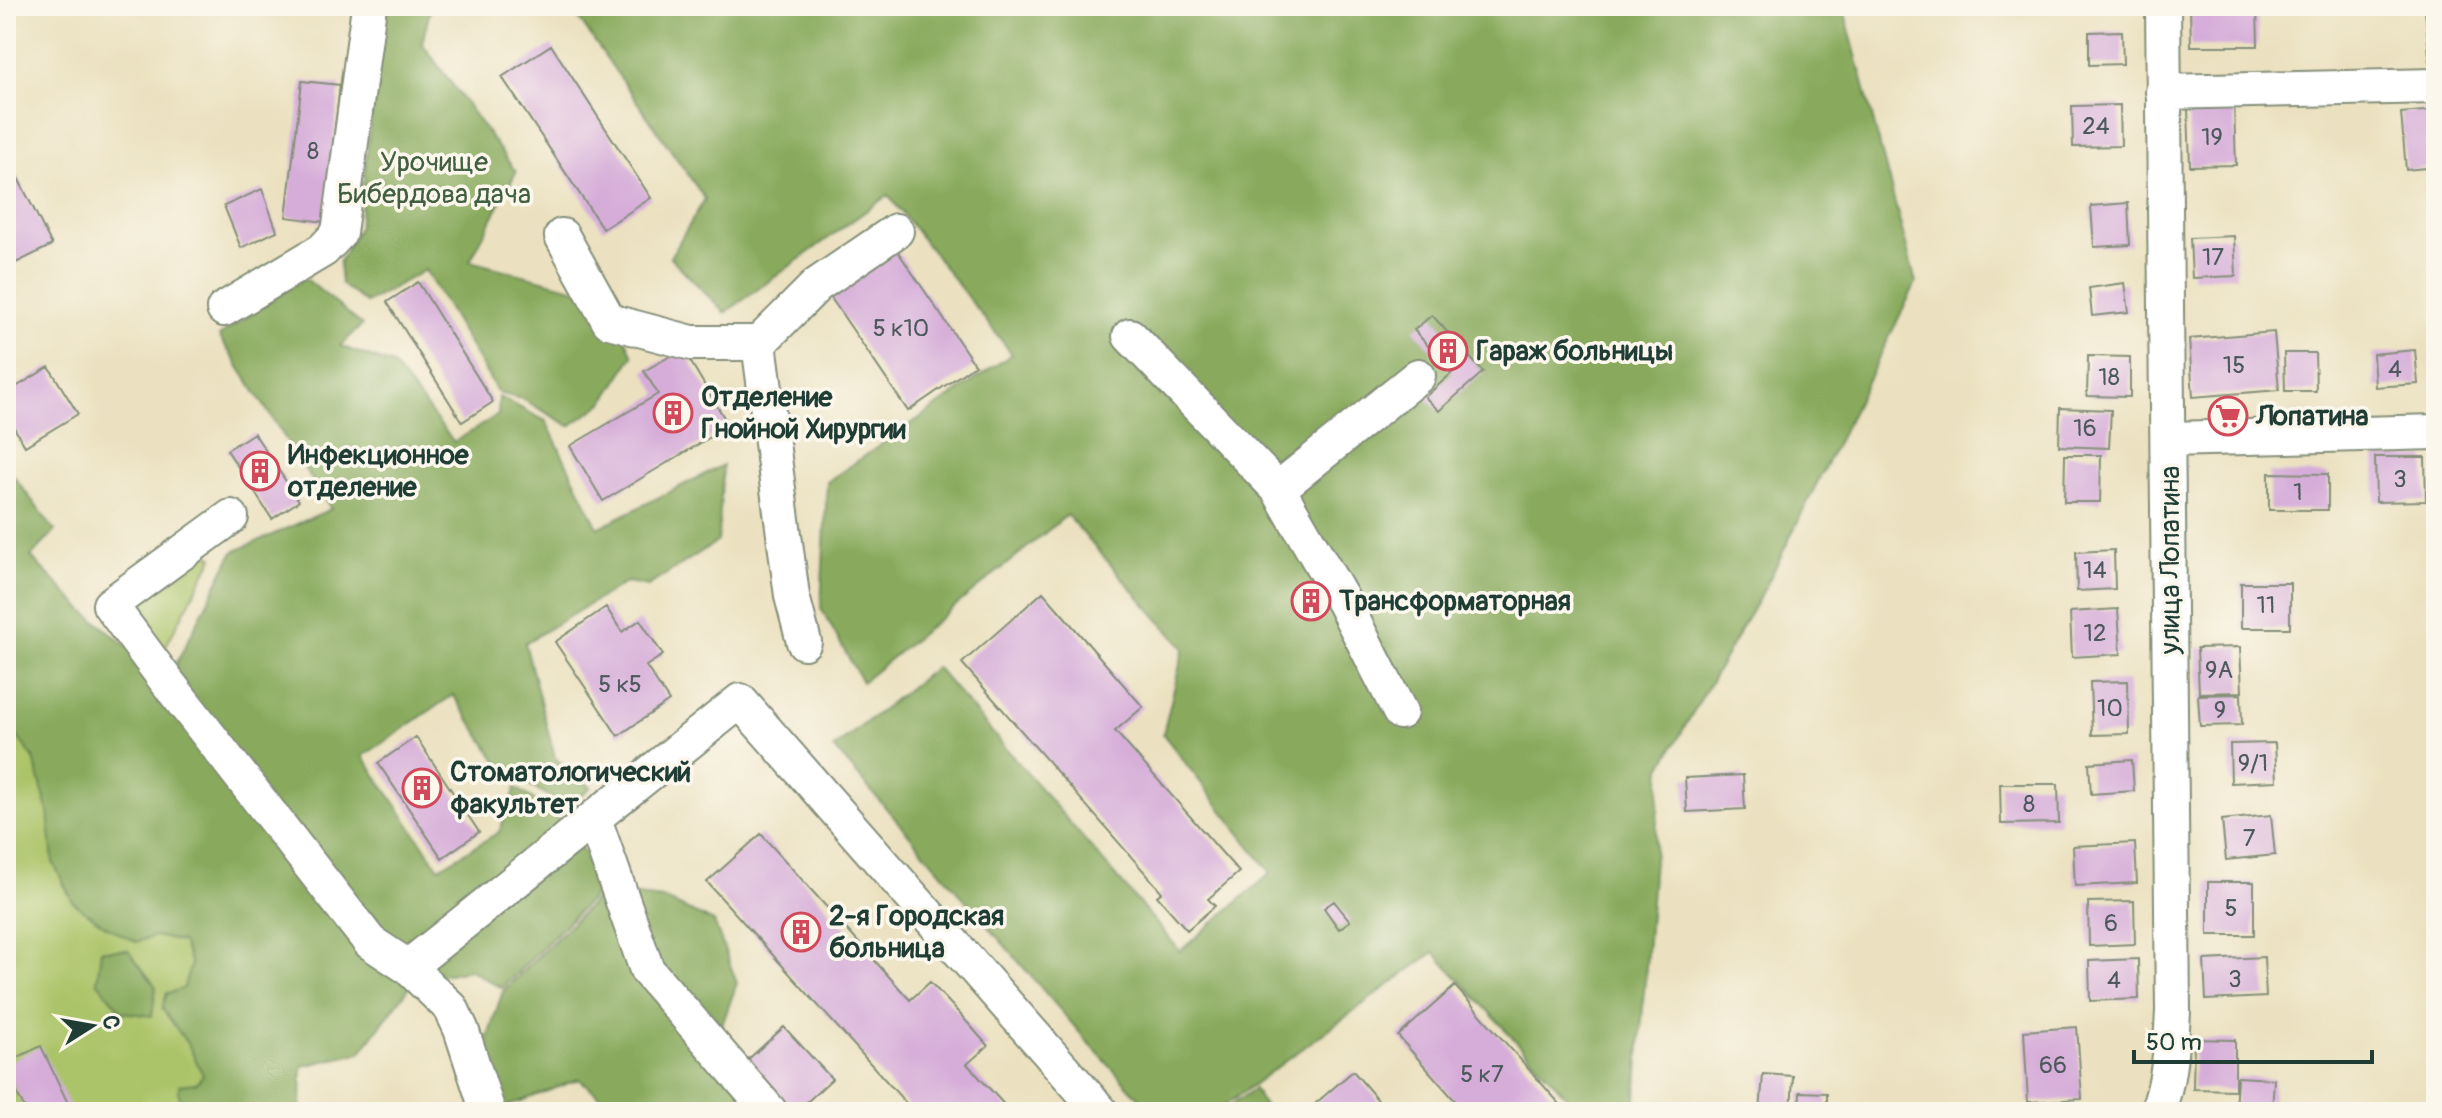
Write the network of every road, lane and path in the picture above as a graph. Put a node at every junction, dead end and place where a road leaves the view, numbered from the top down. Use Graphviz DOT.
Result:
graph roads {
  1 [pos="369,6"];
  2 [pos="2163,6"];
  3 [pos="2436,86"];
  4 [pos="2163,92"];
  5 [pos="896,231"];
  6 [pos="562,236"];
  7 [pos="224,309"];
  8 [pos="1130,336"];
  9 [pos="759,343"];
  10 [pos="1418,376"];
  11 [pos="2436,432"];
  12 [pos="2169,439"];
  13 [pos="1278,489"];
  14 [pos="231,517"];
  15 [pos="804,642"];
  16 [pos="1400,712"];
  17 [pos="594,819"];
  18 [pos="408,967"];
  19 [pos="486,1106"];
  20 [pos="770,1112"];
  21 [pos="1101,1112"];
  22 [pos="2157,1112"];
  1 -- 7 [label="street"];
  2 -- 4 [label="street, улица Лопатина"];
  3 -- 4 [label="street"];
  4 -- 12 [label="street, улица Лопатина"];
  5 -- 9 [label="street"];
  6 -- 9 [label="street"];
  8 -- 13 [label="street"];
  9 -- 15 [label="street"];
  10 -- 13 [label="street"];
  11 -- 12 [label="street"];
  12 -- 22 [label="street, улица Лопатина"];
  13 -- 16 [label="street"];
  14 -- 18 [label="street"];
  17 -- 18 [label="street"];
  17 -- 20 [label="street"];
  17 -- 21 [label="street"];
  18 -- 19 [label="street"];
}
